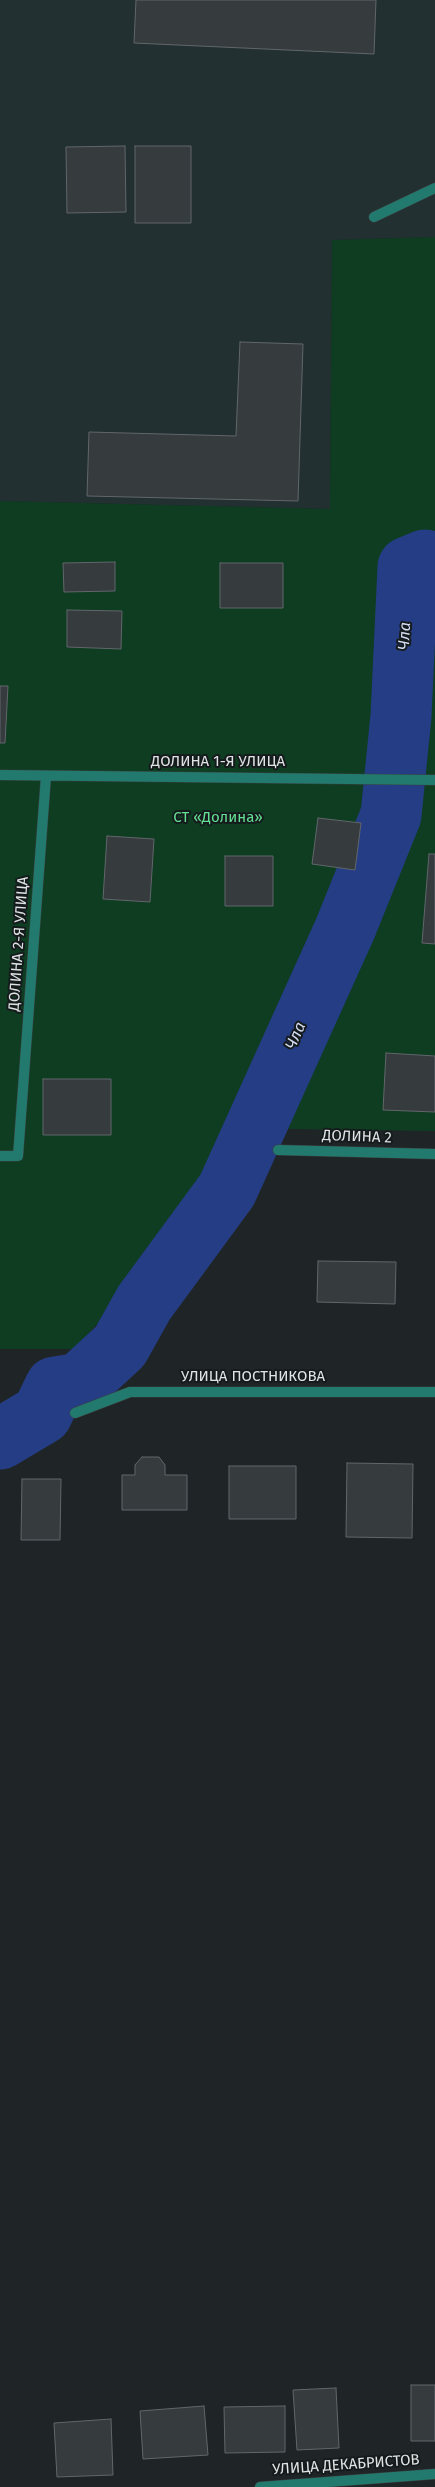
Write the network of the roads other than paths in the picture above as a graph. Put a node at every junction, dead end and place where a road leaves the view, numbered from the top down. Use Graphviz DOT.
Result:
graph roads {
  1 [pos="435,188"];
  2 [pos="374,217"];
  3 [pos="0,775"];
  4 [pos="46,776"];
  5 [pos="435,780"];
  6 [pos="278,1150"];
  7 [pos="435,1154"];
  8 [pos="0,1156"];
  9 [pos="435,1392"];
  10 [pos="75,1413"];
  11 [pos="435,2474"];
  12 [pos="260,2487"];
  1 -- 2 [label="street"];
  3 -- 4 [label="street, ДОЛИНА 1-Я УЛИЦА"];
  4 -- 5 [label="street, ДОЛИНА 1-Я УЛИЦА"];
  4 -- 8 [label="street, ДОЛИНА 2-Я УЛИЦА"];
  6 -- 7 [label="street, ДОЛИНА 2"];
  9 -- 10 [label="street, УЛИЦА ПОСТНИКОВА"];
  11 -- 12 [label="street, УЛИЦА ДЕКАБРИСТОВ"];
}
